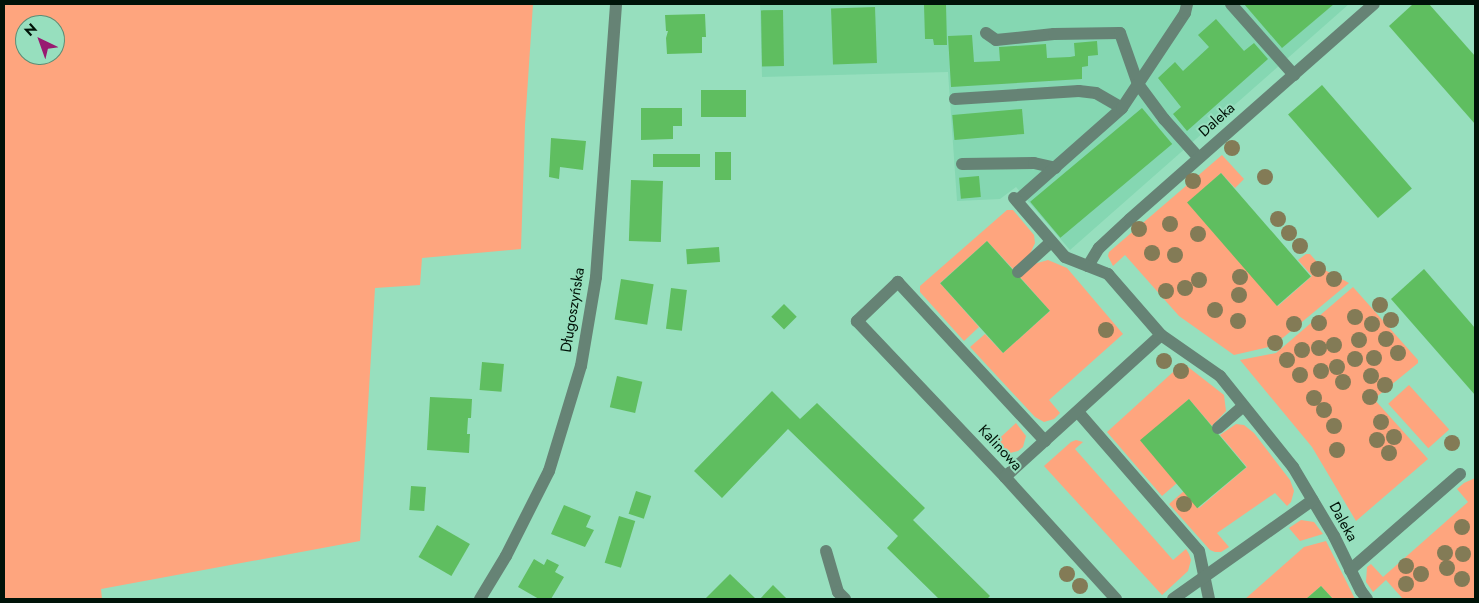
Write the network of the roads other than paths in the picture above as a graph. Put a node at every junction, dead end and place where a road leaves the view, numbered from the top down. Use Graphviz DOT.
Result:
graph roads {
  1 [pos="616,4"];
  2 [pos="1187,4"];
  3 [pos="1232,4"];
  4 [pos="1374,4"];
  5 [pos="986,34"];
  6 [pos="1294,74"];
  7 [pos="1138,84"];
  8 [pos="955,99"];
  9 [pos="1122,108"];
  10 [pos="1199,158"];
  11 [pos="962,164"];
  12 [pos="1055,168"];
  13 [pos="1051,242"];
  14 [pos="1088,266"];
  15 [pos="1018,272"];
  16 [pos="1161,335"];
  17 [pos="1244,406"];
  18 [pos="1078,412"];
  19 [pos="1218,428"];
  20 [pos="1045,441"];
  21 [pos="1460,474"];
  22 [pos="1005,477"];
  23 [pos="1313,500"];
  24 [pos="826,551"];
  25 [pos="1350,570"];
  26 [pos="1204,575"];
  27 [pos="480,599"];
  28 [pos="845,599"];
  29 [pos="1116,599"];
  30 [pos="1173,599"];
  31 [pos="1209,599"];
  32 [pos="1367,599"];
  1 -- 27 [label="street, Długoszyńska"];
  2 -- 7 [label="street"];
  3 -- 6 [label="street"];
  4 -- 6 [label="street, Daleka"];
  5 -- 7 [label="street"];
  6 -- 10 [label="street, Daleka"];
  7 -- 9 [label="street"];
  7 -- 10 [label="street"];
  8 -- 9 [label="street"];
  9 -- 12 [label="street"];
  10 -- 14 [label="street, Daleka"];
  11 -- 12 [label="street"];
  12 -- 13 [label="street, Daleka"];
  13 -- 14 [label="street, Daleka"];
  13 -- 15 [label="street"];
  14 -- 16 [label="street, Daleka"];
  16 -- 17 [label="street, Daleka"];
  16 -- 18 [label="street"];
  17 -- 19 [label="street"];
  17 -- 23 [label="street, Daleka"];
  18 -- 20 [label="street"];
  18 -- 26 [label="street"];
  20 -- 22 [label="street"];
  20 -- 22 [label="street, Kalinowa"];
  21 -- 25 [label="street"];
  22 -- 29 [label="street, Kalinowa"];
  23 -- 25 [label="street, Daleka"];
  23 -- 26 [label="street"];
  24 -- 28 [label="street"];
  25 -- 32 [label="street, Daleka"];
  26 -- 30 [label="street"];
  26 -- 31 [label="street"];
}
